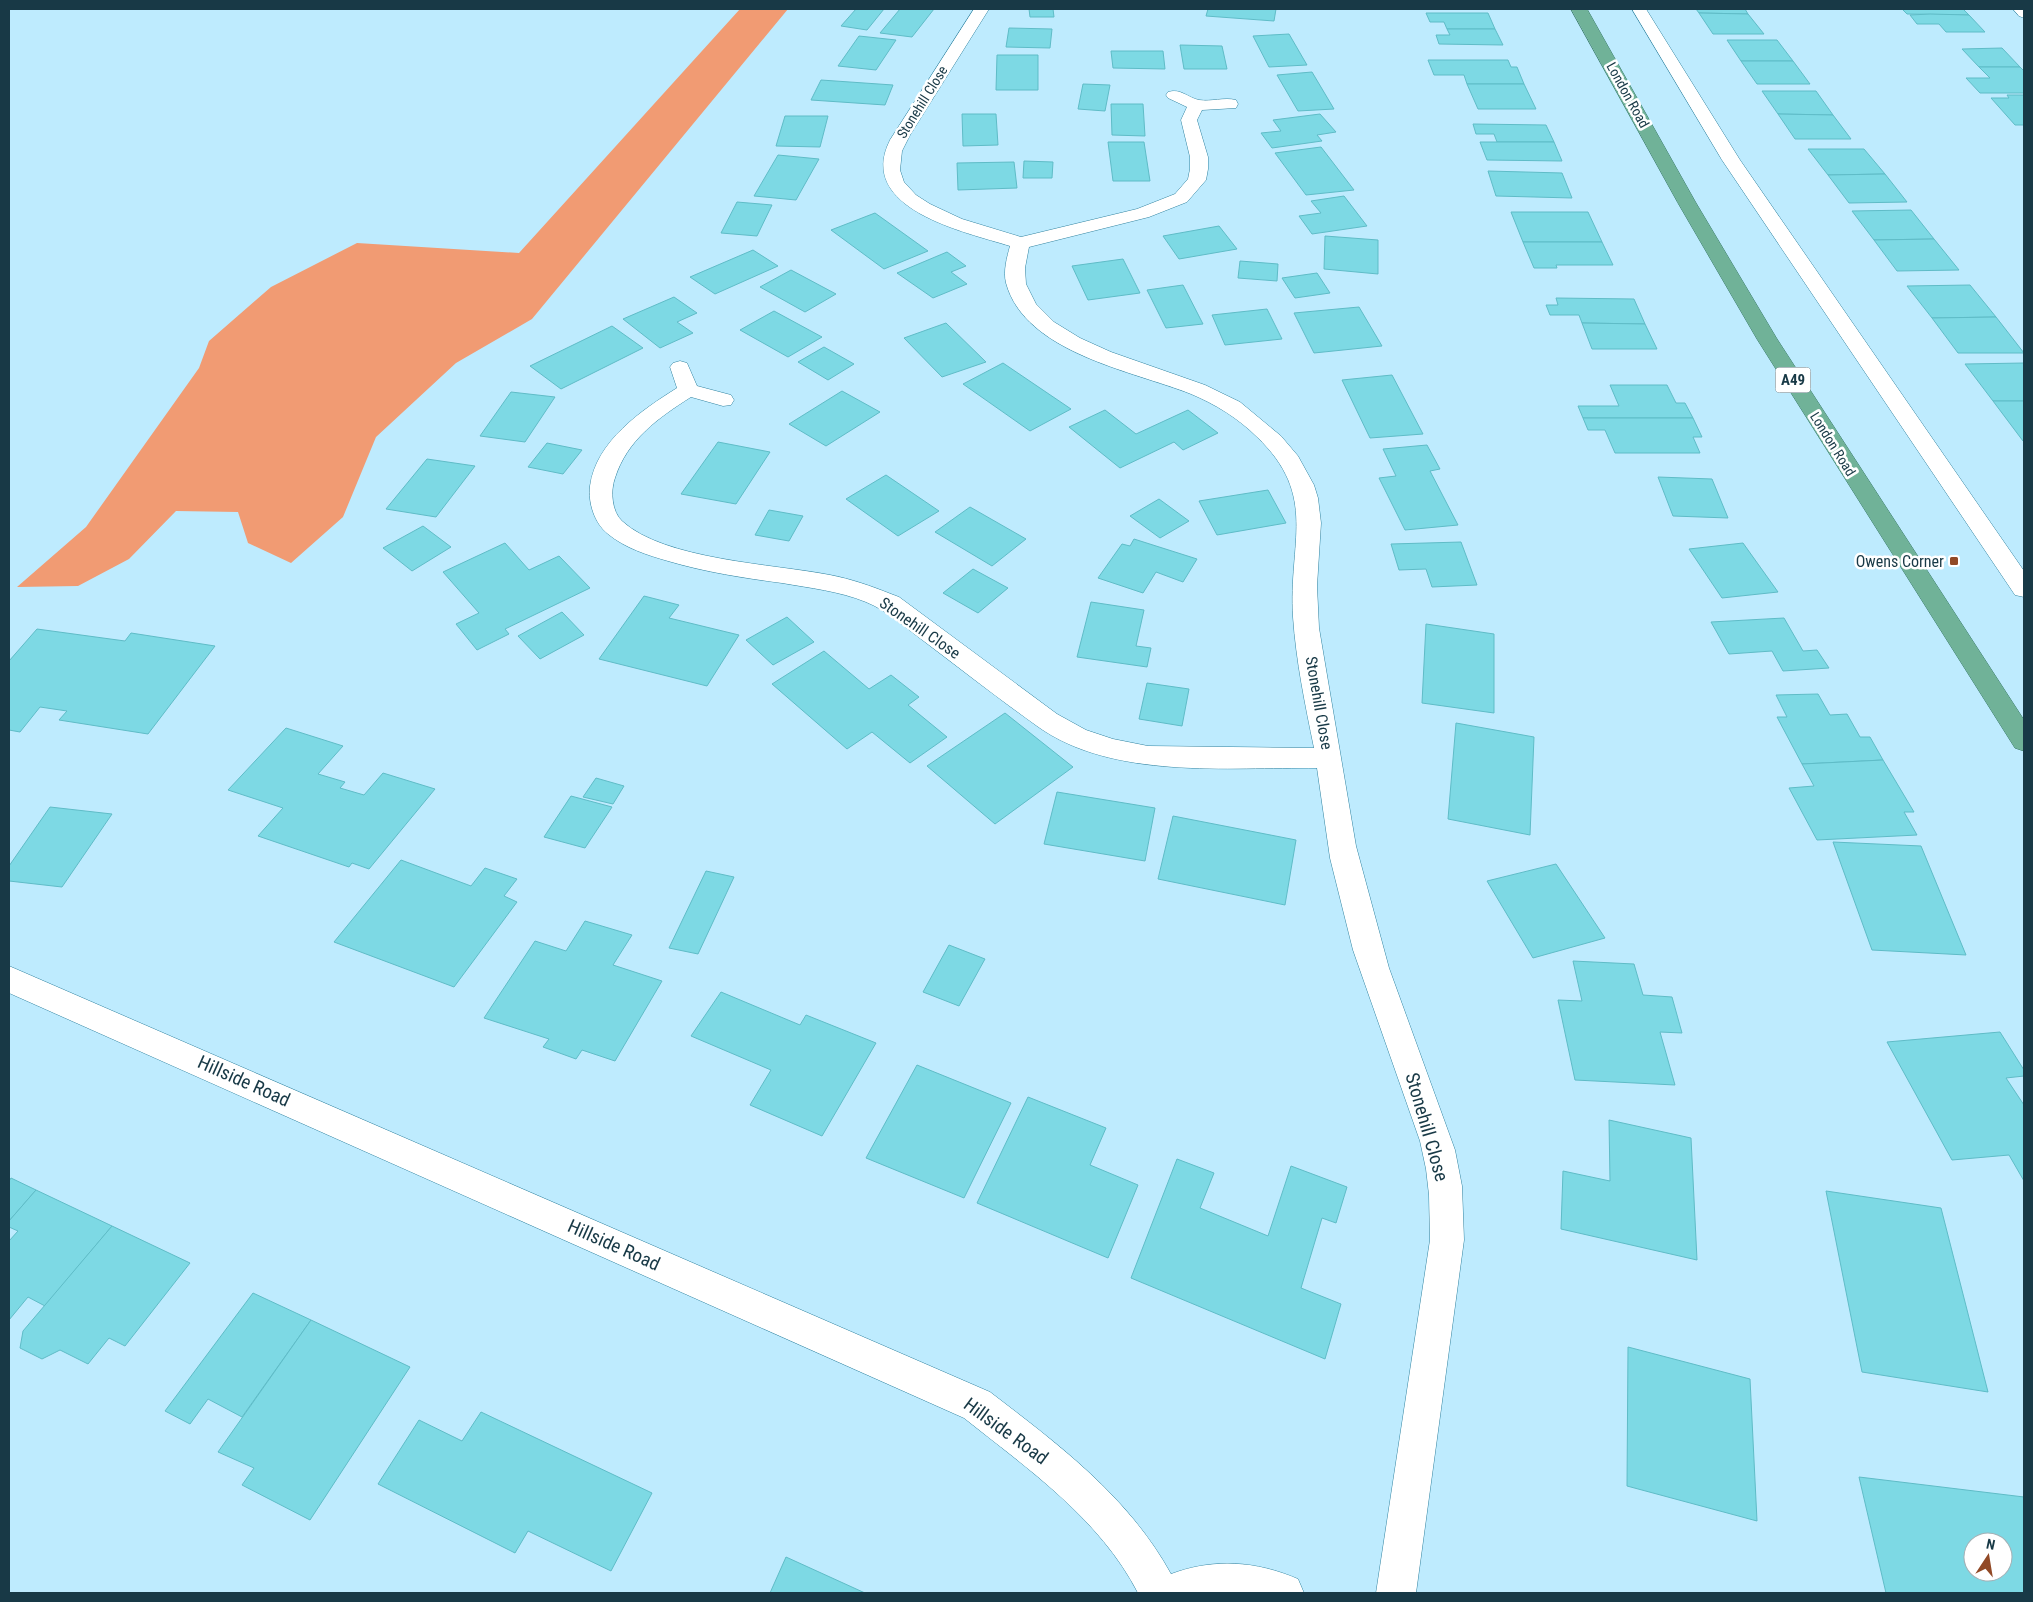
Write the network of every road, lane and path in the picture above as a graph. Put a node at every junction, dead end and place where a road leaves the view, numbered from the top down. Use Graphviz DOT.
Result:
graph roads {
  1 [pos="981,9"];
  2 [pos="1580,9"];
  3 [pos="1639,9"];
  4 [pos="2020,9"];
  5 [pos="2024,13"];
  6 [pos="1174,95"];
  7 [pos="1230,104"];
  8 [pos="1196,105"];
  9 [pos="1020,243"];
  10 [pos="723,400"];
  11 [pos="2024,589"];
  12 [pos="2024,741"];
  13 [pos="1329,758"];
  14 [pos="9,979"];
  15 [pos="1160,1593"];
  16 [pos="1173,1593"];
  17 [pos="1284,1593"];
  18 [pos="1396,1593"];
  1 -- 9 [label="street, Stonehill Close"];
  2 -- 12 [label="highway, London Road / A49"];
  3 -- 11 [label="street"];
  4 -- 5 [label="street"];
  6 -- 8 [label="street"];
  7 -- 8 [label="street"];
  8 -- 9 [label="street"];
  9 -- 13 [label="street, Stonehill Close"];
  10 -- 13 [label="street, Stonehill Close"];
  13 -- 18 [label="street, Stonehill Close"];
  14 -- 15 [label="street, Hillside Road"];
  16 -- 17 [label="street"];
}
